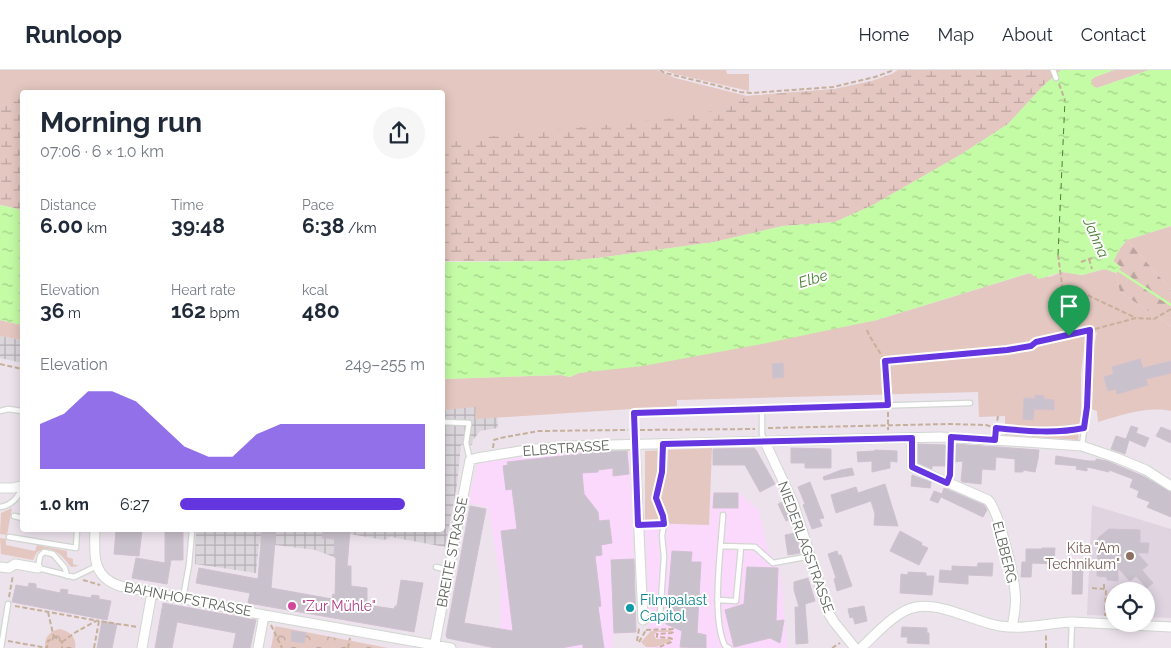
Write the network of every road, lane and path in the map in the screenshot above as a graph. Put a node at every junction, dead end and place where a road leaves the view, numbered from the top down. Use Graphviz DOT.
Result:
graph roads {
  1 [pos="660,70"];
  2 [pos="894,70"];
  3 [pos="1053,70"];
  4 [pos="1056,78"];
  5 [pos="1065,100"];
  6 [pos="1058,255"];
  7 [pos="1081,262"];
  8 [pos="1092,269"];
  9 [pos="1081,292"];
  10 [pos="1171,309"];
  11 [pos="1136,318"];
  12 [pos="867,330"];
  13 [pos="1090,330"];
  14 [pos="1069,336"];
  15 [pos="1052,339"];
  16 [pos="885,361"];
  17 [pos="0,364"];
  18 [pos="20,369"];
  19 [pos="970,403"];
  20 [pos="888,405"];
  21 [pos="762,409"];
  22 [pos="0,411"];
  23 [pos="20,411"];
  24 [pos="998,416"];
  25 [pos="888,418"];
  26 [pos="445,422"];
  27 [pos="888,422"];
  28 [pos="762,428"];
  29 [pos="996,428"];
  30 [pos="1084,428"];
  31 [pos="635,430"];
  32 [pos="951,437"];
  33 [pos="912,438"];
  34 [pos="995,440"];
  35 [pos="765,442"];
  36 [pos="635,444"];
  37 [pos="663,444"];
  38 [pos="1082,446"];
  39 [pos="493,455"];
  40 [pos="470,460"];
  41 [pos="947,483"];
  42 [pos="20,486"];
  43 [pos="1171,486"];
  44 [pos="0,488"];
  45 [pos="20,492"];
  46 [pos="0,507"];
  47 [pos="723,515"];
  48 [pos="14,516"];
  49 [pos="20,518"];
  50 [pos="664,524"];
  51 [pos="638,525"];
  52 [pos="76,532"];
  53 [pos="94,532"];
  54 [pos="192,532"];
  55 [pos="9,537"];
  56 [pos="721,546"];
  57 [pos="741,547"];
  58 [pos="76,548"];
  59 [pos="75,555"];
  60 [pos="811,556"];
  61 [pos="15,564"];
  62 [pos="97,566"];
  63 [pos="0,567"];
  64 [pos="436,567"];
  65 [pos="38,568"];
  66 [pos="448,570"];
  67 [pos="67,576"];
  68 [pos="74,577"];
  69 [pos="113,584"];
  70 [pos="1104,584"];
  71 [pos="1092,588"];
  72 [pos="1104,589"];
  73 [pos="152,592"];
  74 [pos="183,598"];
  75 [pos="717,600"];
  76 [pos="8,604"];
  77 [pos="48,612"];
  78 [pos="264,615"];
  79 [pos="98,621"];
  80 [pos="1072,622"];
  81 [pos="641,624"];
  82 [pos="1104,624"];
  83 [pos="1046,625"];
  84 [pos="1012,627"];
  85 [pos="1171,627"];
  86 [pos="145,629"];
  87 [pos="350,634"];
  88 [pos="54,638"];
  89 [pos="2,640"];
  90 [pos="62,642"];
  91 [pos="435,646"];
  92 [pos="1,648"];
  93 [pos="62,648"];
  94 [pos="94,648"];
  95 [pos="142,648"];
  96 [pos="258,648"];
  97 [pos="282,648"];
  98 [pos="348,648"];
  99 [pos="451,648"];
  100 [pos="657,648"];
  101 [pos="729,648"];
  102 [pos="855,648"];
  103 [pos="861,648"];
  104 [pos="1046,648"];
  105 [pos="1071,648"];
  1 -- 2 [label="path"];
  3 -- 4 [label="lane"];
  4 -- 5 [label="path"];
  6 -- 14 [label="path"];
  7 -- 8 [label="path"];
  9 -- 11 [label="path"];
  10 -- 11 [label="path"];
  11 -- 13 [label="path"];
  12 -- 16 [label="path"];
  13 -- 14 [label="lane"];
  13 -- 30 [label="lane"];
  14 -- 15 [label="lane"];
  15 -- 16 [label="path"];
  16 -- 20 [label="path"];
  17 -- 18 [label="path"];
  19 -- 20 [label="lane"];
  20 -- 21 [label="lane"];
  21 -- 28 [label="lane"];
  21 -- 31 [label="lane"];
  22 -- 23 [label="lane"];
  24 -- 29 [label="path"];
  25 -- 27 [label="path"];
  26 -- 40 [label="lane"];
  28 -- 29 [label="path"];
  28 -- 31 [label="path"];
  28 -- 35 [label="lane"];
  29 -- 30 [label="path"];
  29 -- 34 [label="path"];
  30 -- 38 [label="lane"];
  31 -- 36 [label="lane"];
  31 -- 39 [label="path"];
  32 -- 33 [label="street, ELBSTRASSE"];
  32 -- 34 [label="street, ELBSTRASSE"];
  32 -- 41 [label="lane"];
  33 -- 35 [label="street, ELBSTRASSE"];
  33 -- 41 [label="street, ELBBERG"];
  34 -- 38 [label="street, ELBSTRASSE"];
  35 -- 37 [label="street, ELBSTRASSE"];
  35 -- 60 [label="street, NIEDERLAGSTRASSE"];
  36 -- 37 [label="street, ELBSTRASSE"];
  36 -- 39 [label="street, ELBSTRASSE"];
  36 -- 51 [label="street"];
  37 -- 50 [label="path"];
  38 -- 43 [label="street, ELBSTRASSE"];
  39 -- 40 [label="street, ELBSTRASSE"];
  40 -- 66 [label="street, BREITE STRASSE"];
  41 -- 84 [label="street, ELBBERG"];
  42 -- 44 [label="street"];
  45 -- 46 [label="lane"];
  47 -- 56 [label="lane"];
  48 -- 49 [label="lane"];
  50 -- 51 [label="path"];
  50 -- 81 [label="lane"];
  51 -- 81 [label="street"];
  52 -- 58 [label="lane"];
  53 -- 62 [label="street"];
  54 -- 74 [label="lane"];
  55 -- 58 [label="lane"];
  56 -- 57 [label="lane"];
  56 -- 75 [label="lane"];
  57 -- 60 [label="lane"];
  57 -- 75 [label="lane"];
  58 -- 59 [label="lane"];
  60 -- 102 [label="street, NIEDERLAGSTRASSE"];
  61 -- 63 [label="street"];
  61 -- 65 [label="street"];
  61 -- 76 [label="path"];
  62 -- 68 [label="lane"];
  62 -- 69 [label="street, BAHNHOFSTRASSE"];
  64 -- 66 [label="lane"];
  65 -- 67 [label="lane"];
  65 -- 67 [label="lane"];
  66 -- 91 [label="street, BREITE STRASSE"];
  67 -- 68 [label="lane"];
  68 -- 69 [label="path"];
  69 -- 73 [label="street, BAHNHOFSTRASSE"];
  70 -- 72 [label="path"];
  71 -- 72 [label="path"];
  72 -- 82 [label="path"];
  73 -- 74 [label="street, BAHNHOFSTRASSE"];
  73 -- 86 [label="street"];
  74 -- 78 [label="street, BAHNHOFSTRASSE"];
  75 -- 101 [label="lane"];
  76 -- 77 [label="path"];
  76 -- 89 [label="lane"];
  77 -- 79 [label="path"];
  77 -- 88 [label="path"];
  78 -- 91 [label="street, BAHNHOFSTRASSE"];
  78 -- 96 [label="street"];
  78 -- 97 [label="path"];
  79 -- 86 [label="path"];
  79 -- 90 [label="path"];
  79 -- 94 [label="path"];
  80 -- 82 [label="street"];
  80 -- 83 [label="street"];
  80 -- 105 [label="lane"];
  81 -- 100 [label="path"];
  82 -- 85 [label="street"];
  83 -- 84 [label="street"];
  83 -- 104 [label="path"];
  84 -- 103 [label="street"];
  86 -- 95 [label="street"];
  87 -- 98 [label="path"];
  88 -- 89 [label="path"];
  88 -- 90 [label="path"];
  89 -- 92 [label="lane"];
  90 -- 93 [label="path"];
  91 -- 99 [label="street, BAHNHOFSTRASSE"];
}
